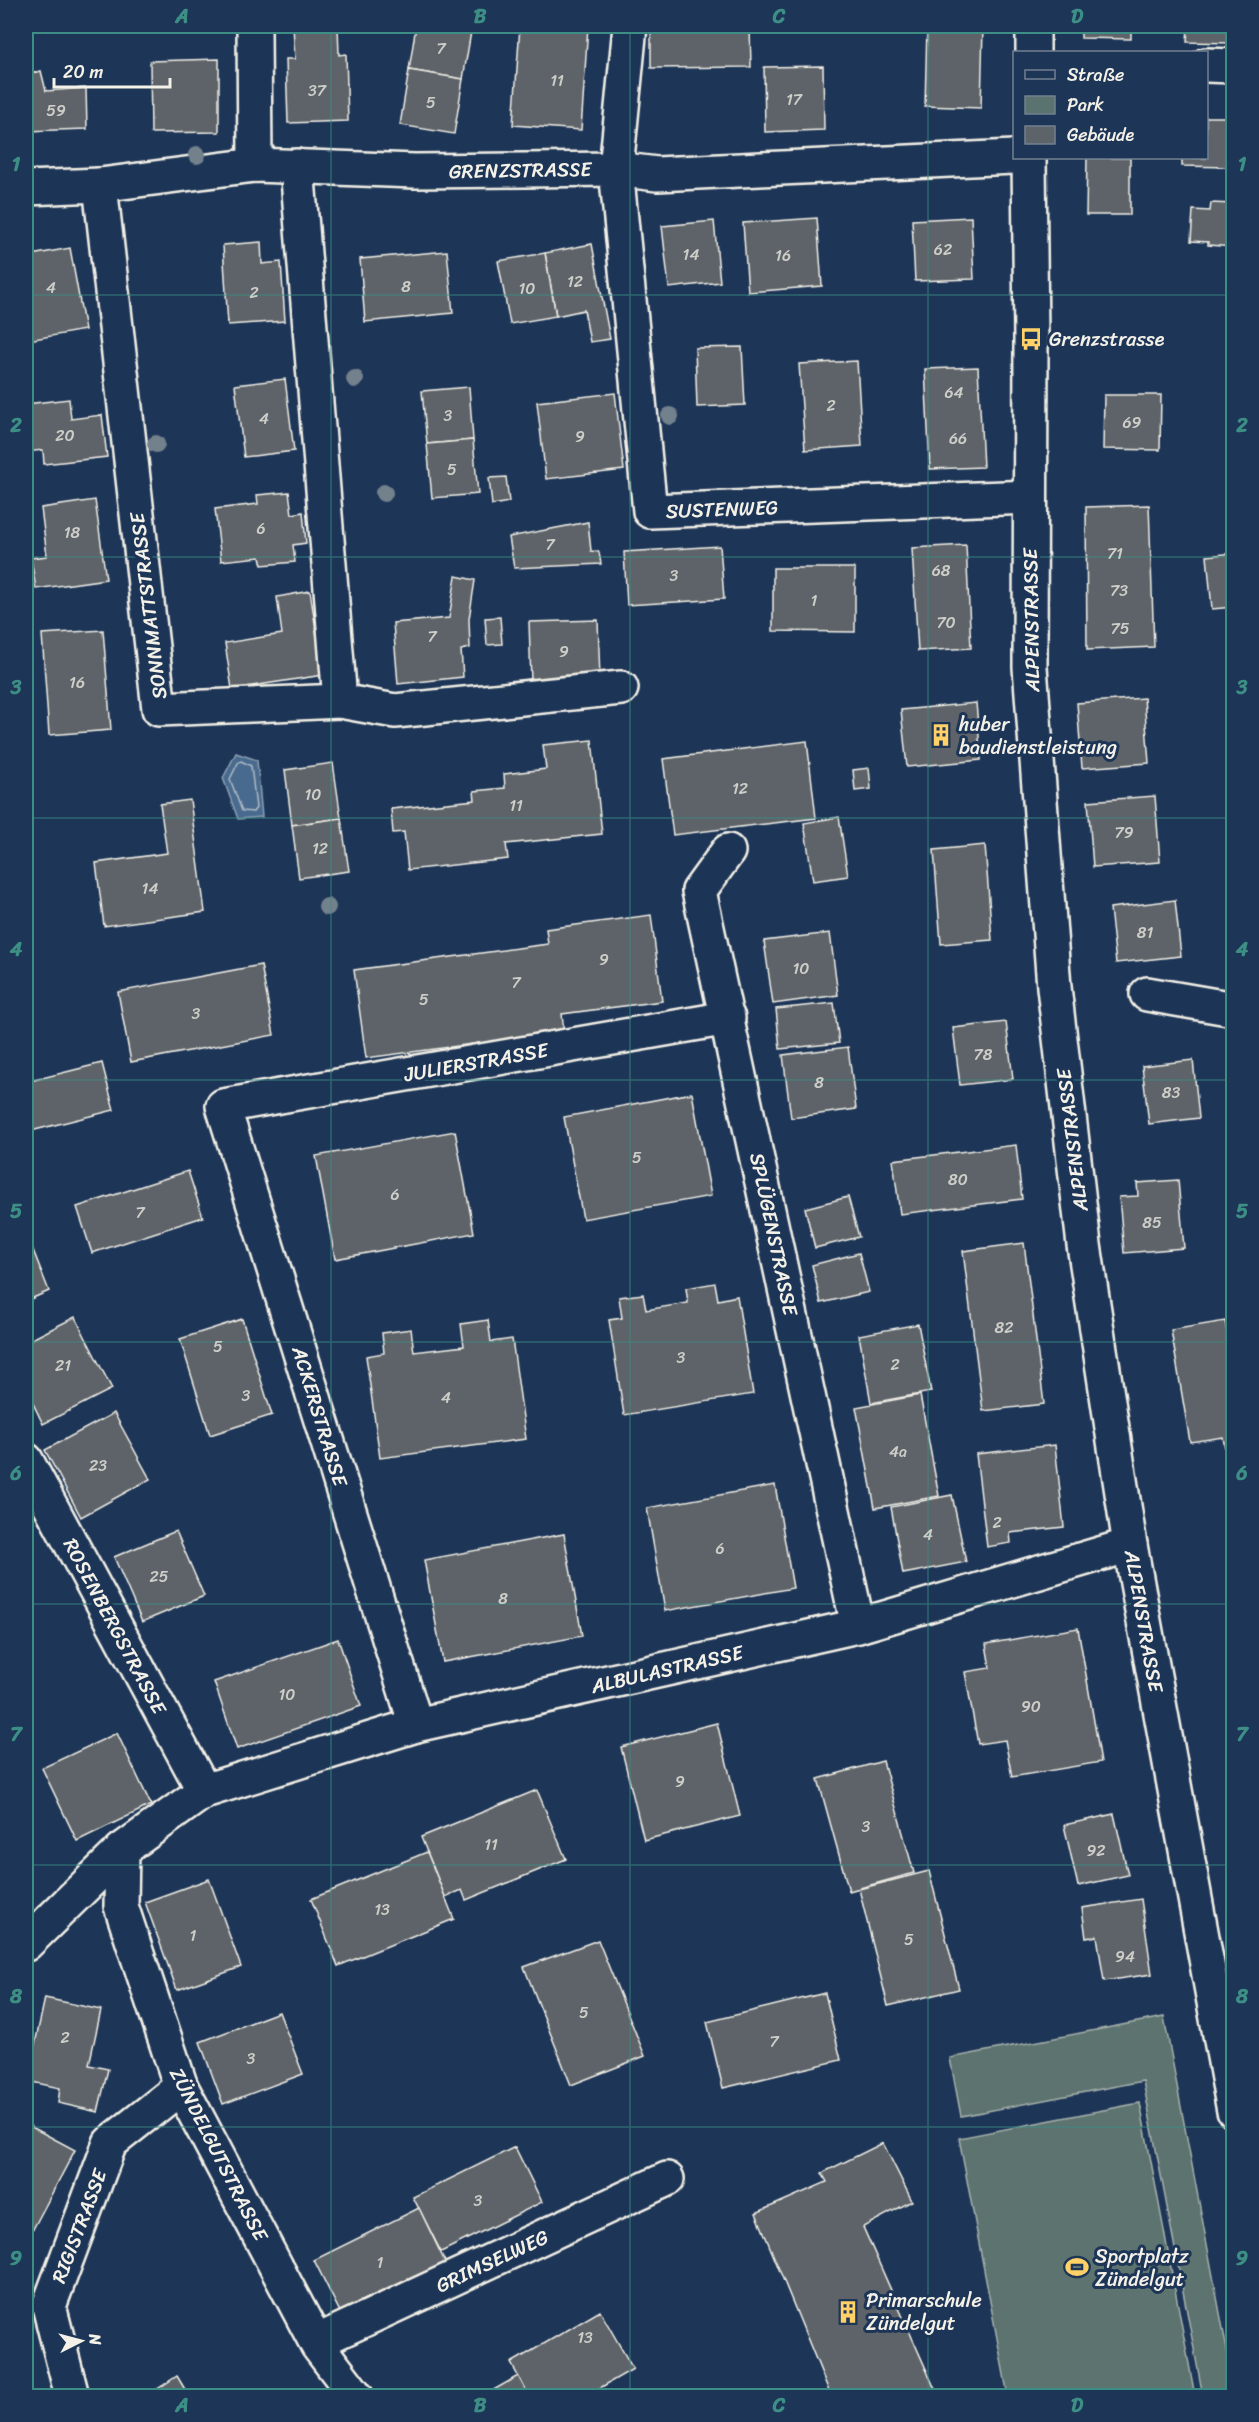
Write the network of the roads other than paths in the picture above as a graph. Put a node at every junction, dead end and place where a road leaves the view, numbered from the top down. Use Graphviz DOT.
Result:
graph roads {
  1 [pos="254,26"];
  2 [pos="630,26"];
  3 [pos="1033,26"];
  4 [pos="1033,51"];
  5 [pos="1208,66"];
  6 [pos="1233,66"];
  7 [pos="1013,157"];
  8 [pos="1029,159"];
  9 [pos="255,165"];
  10 [pos="297,166"];
  11 [pos="616,170"];
  12 [pos="100,185"];
  13 [pos="26,188"];
  14 [pos="1030,497"];
  15 [pos="621,688"];
  16 [pos="340,701"];
  17 [pos="728,851"];
  18 [pos="1147,994"];
  19 [pos="1233,1008"];
  20 [pos="728,1018"];
  21 [pos="224,1106"];
  22 [pos="26,1460"];
  23 [pos="1130,1545"];
  24 [pos="858,1626"];
  25 [pos="417,1725"];
  26 [pos="204,1791"];
  27 [pos="122,1851"];
  28 [pos="26,1944"];
  29 [pos="181,2087"];
  30 [pos="1233,2111"];
  31 [pos="667,2179"];
  32 [pos="316,2342"];
  33 [pos="72,2397"];
  34 [pos="356,2397"];
  1 -- 9 [label="street"];
  2 -- 11 [label="street"];
  3 -- 4 [label="street"];
  5 -- 6 [label="street"];
  7 -- 11 [label="street, GRENZSTRASSE"];
  8 -- 14 [label="street, ALPENSTRASSE"];
  9 -- 10 [label="street, GRENZSTRASSE"];
  9 -- 12 [label="street, GRENZSTRASSE"];
  10 -- 11 [label="street, GRENZSTRASSE"];
  10 -- 16 [label="street"];
  11 -- 14 [label="street, SUSTENWEG"];
  12 -- 13 [label="street, GRENZSTRASSE"];
  12 -- 16 [label="street, SONNMATTSTRASSE"];
  14 -- 23 [label="street, ALPENSTRASSE"];
  15 -- 16 [label="street"];
  17 -- 20 [label="street, SPLÜGENSTRASSE"];
  18 -- 19 [label="street"];
  20 -- 21 [label="street, JULIERSTRASSE"];
  20 -- 24 [label="street, SPLÜGENSTRASSE"];
  21 -- 25 [label="street, ACKERSTRASSE"];
  22 -- 26 [label="street, ROSENBERGSTRASSE"];
  23 -- 24 [label="street, ALBULASTRASSE"];
  23 -- 30 [label="street, ALPENSTRASSE"];
  24 -- 25 [label="street, ALBULASTRASSE"];
  25 -- 26 [label="street, ALBULASTRASSE"];
  26 -- 27 [label="street"];
  27 -- 28 [label="street"];
  27 -- 29 [label="street, ZÜNDELGUTSTRASSE"];
  29 -- 32 [label="street, ZÜNDELGUTSTRASSE"];
  29 -- 33 [label="street, RIGISTRASSE"];
  31 -- 32 [label="street, GRIMSELWEG"];
  32 -- 34 [label="street, ZÜNDELGUTSTRASSE"];
}
